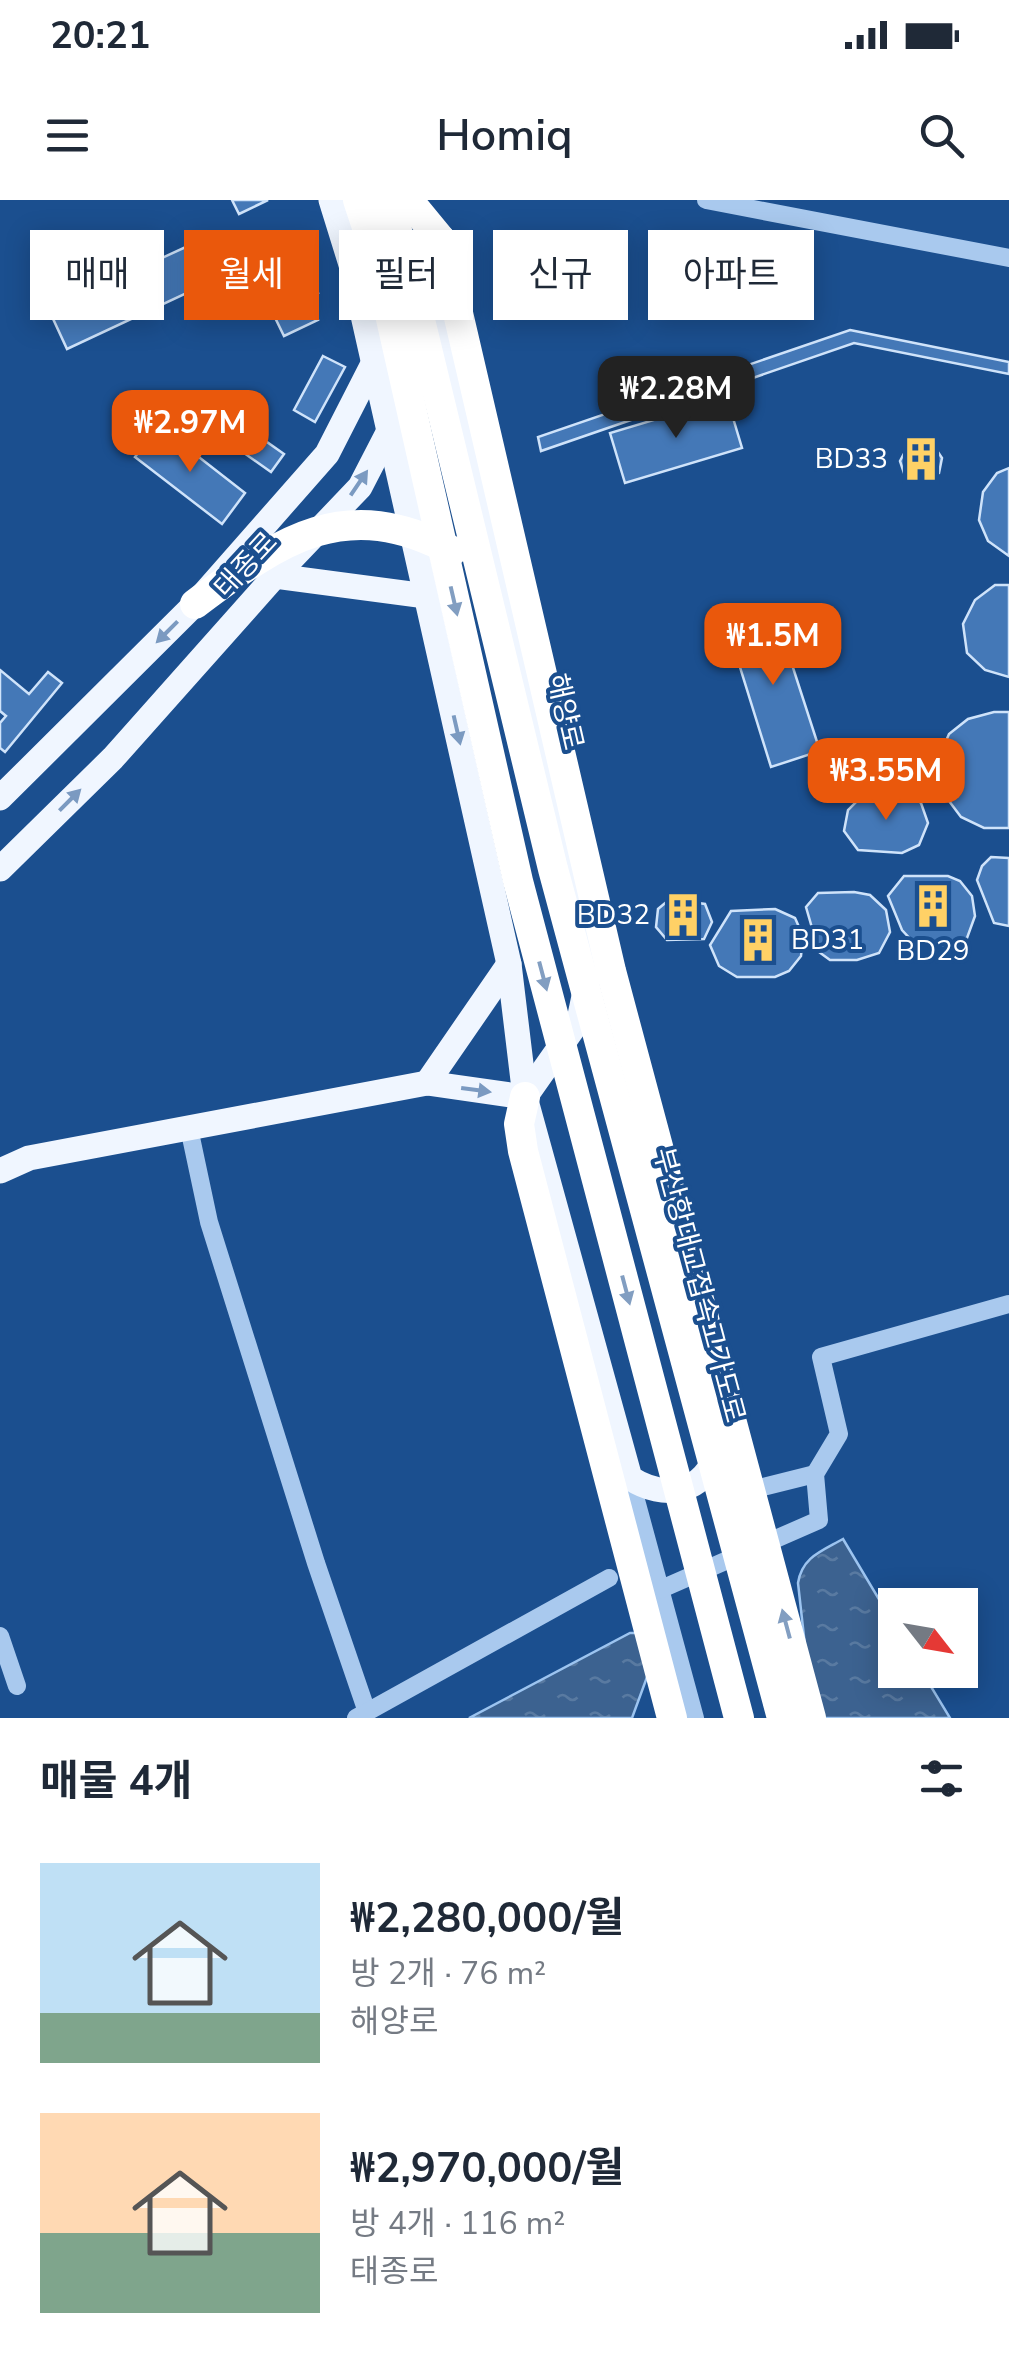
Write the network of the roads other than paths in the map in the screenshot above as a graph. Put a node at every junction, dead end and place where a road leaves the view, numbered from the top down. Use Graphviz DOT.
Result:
graph roads {
  1 [pos="331,200"];
  2 [pos="358,200"];
  3 [pos="388,200"];
  4 [pos="403,200"];
  5 [pos="706,200"];
  6 [pos="1009,258"];
  7 [pos="444,328"];
  8 [pos="374,362"];
  9 [pos="390,430"];
  10 [pos="274,576"];
  11 [pos="426,596"];
  12 [pos="195,604"];
  13 [pos="528,620"];
  14 [pos="0,798"];
  15 [pos="0,869"];
  16 [pos="509,964"];
  17 [pos="427,1083"];
  18 [pos="525,1096"];
  19 [pos="190,1128"];
  20 [pos="0,1170"];
  21 [pos="1009,1304"];
  22 [pos="717,1456"];
  23 [pos="815,1474"];
  24 [pos="630,1478"];
  25 [pos="728,1495"];
  26 [pos="743,1555"];
  27 [pos="609,1578"];
  28 [pos="659,1590"];
  29 [pos="0,1636"];
  30 [pos="17,1686"];
  31 [pos="362,1715"];
  32 [pos="672,1718"];
  33 [pos="695,1718"];
  34 [pos="738,1718"];
  35 [pos="782,1718"];
  36 [pos="811,1718"];
  1 -- 8 [label="main road"];
  2 -- 34 [label="highway, one-way, bridge"];
  3 -- 35 [label="highway, 부산항대교접속고가도로, bridge"];
  4 -- 7 [label="main road"];
  4 -- 13 [label="highway, bridge"];
  4 -- 22 [label="main road"];
  5 -- 6 [label="street"];
  7 -- 9 [label="main road, 태종로"];
  7 -- 18 [label="main road, 해양로"];
  8 -- 9 [label="main road"];
  8 -- 12 [label="main road, 태종로"];
  10 -- 9 [label="main road, 태종로, one-way"];
  9 -- 11 [label="main road"];
  10 -- 11 [label="main road"];
  15 -- 10 [label="main road, 태종로, one-way"];
  11 -- 16 [label="main road, one-way"];
  12 -- 13 [label="highway, bridge"];
  12 -- 14 [label="main road, 태종로, one-way"];
  36 -- 13 [label="highway, one-way, bridge"];
  16 -- 17 [label="main road"];
  16 -- 18 [label="main road"];
  17 -- 18 [label="main road, one-way"];
  17 -- 19 [label="main road"];
  18 -- 24 [label="main road"];
  18 -- 32 [label="highway"];
  19 -- 20 [label="main road"];
  19 -- 31 [label="street"];
  21 -- 23 [label="street"];
  22 -- 24 [label="main road"];
  22 -- 25 [label="street"];
  23 -- 25 [label="street"];
  23 -- 26 [label="street"];
  24 -- 28 [label="street"];
  25 -- 26 [label="street"];
  26 -- 28 [label="street"];
  27 -- 31 [label="street"];
  28 -- 33 [label="street"];
  29 -- 30 [label="street"];
}
